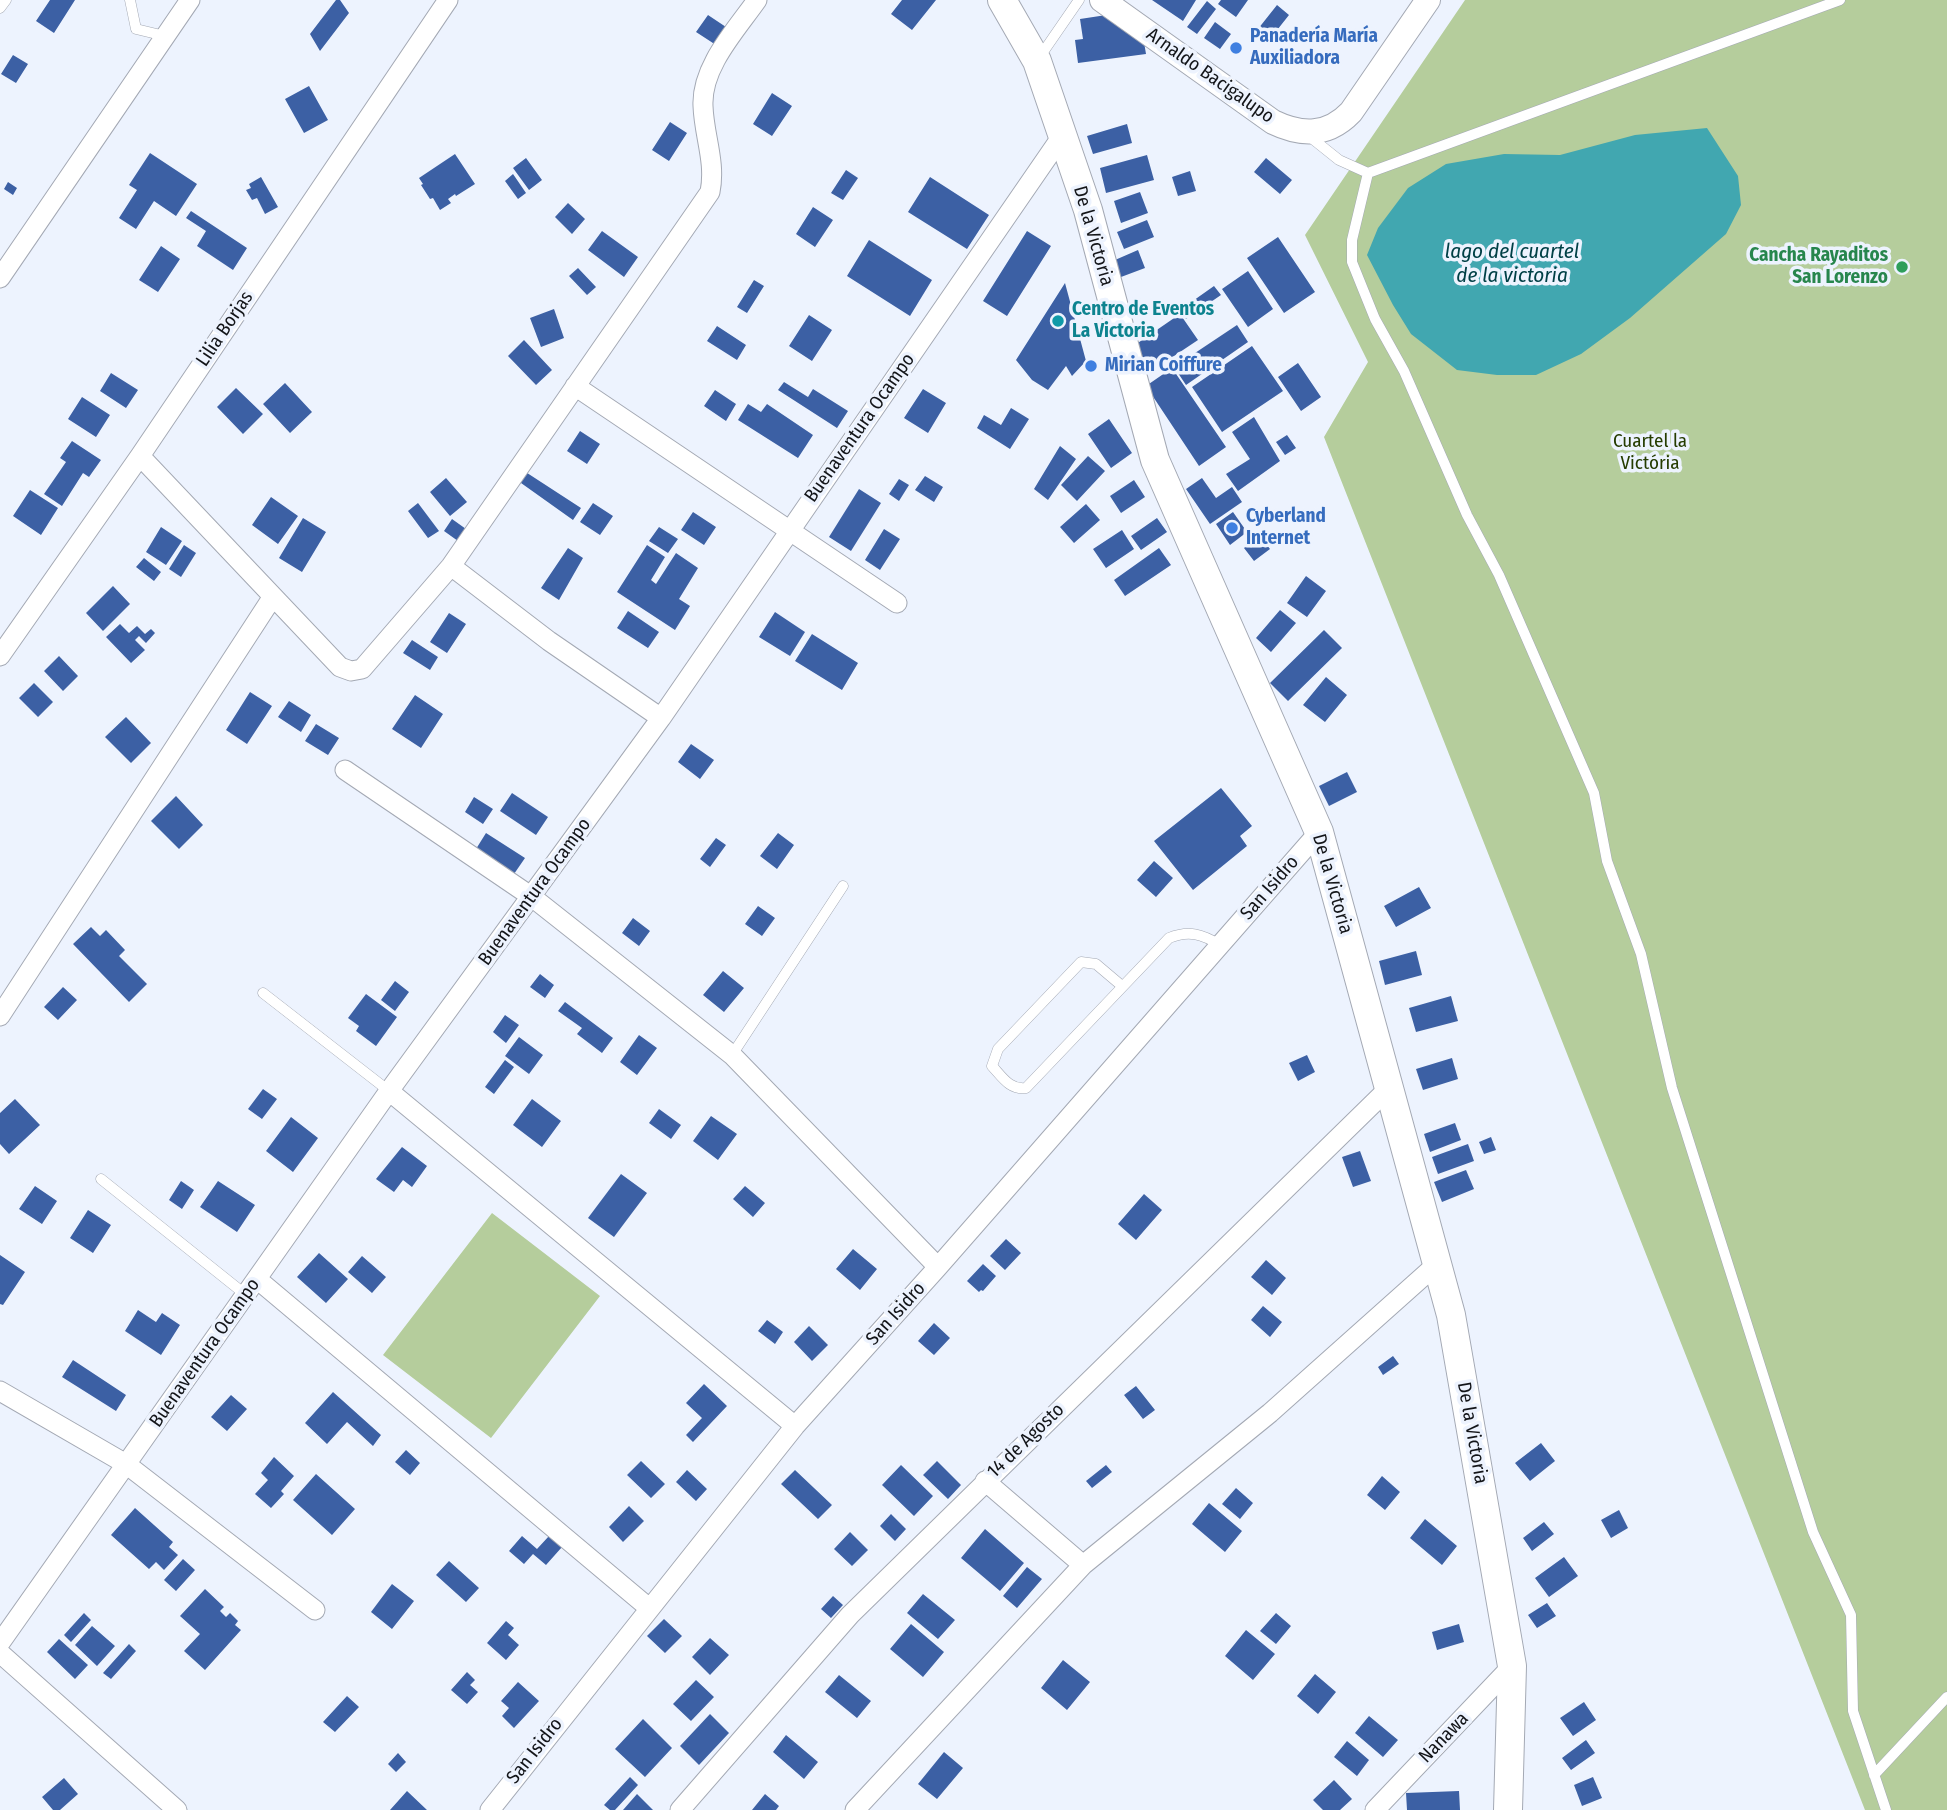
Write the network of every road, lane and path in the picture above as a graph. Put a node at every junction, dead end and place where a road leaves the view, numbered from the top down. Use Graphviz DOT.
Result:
graph roads {
  1 [pos="6,0"];
  2 [pos="130,0"];
  3 [pos="190,0"];
  4 [pos="448,0"];
  5 [pos="757,0"];
  6 [pos="1002,0"];
  7 [pos="1079,0"];
  8 [pos="1102,0"];
  9 [pos="1429,0"];
  10 [pos="1840,0"];
  11 [pos="0,8"];
  12 [pos="166,36"];
  13 [pos="1037,61"];
  14 [pos="1303,131"];
  15 [pos="1062,136"];
  16 [pos="1368,173"];
  17 [pos="0,278"];
  18 [pos="575,386"];
  19 [pos="140,456"];
  20 [pos="789,530"];
  21 [pos="451,566"];
  22 [pos="272,598"];
  23 [pos="897,603"];
  24 [pos="0,656"];
  25 [pos="662,718"];
  26 [pos="345,770"];
  27 [pos="1318,832"];
  28 [pos="843,886"];
  29 [pos="533,897"];
  30 [pos="1220,945"];
  31 [pos="1122,986"];
  32 [pos="263,993"];
  33 [pos="0,1016"];
  34 [pos="732,1055"];
  35 [pos="1389,1088"];
  36 [pos="389,1091"];
  37 [pos="101,1179"];
  38 [pos="1437,1264"];
  39 [pos="938,1267"];
  40 [pos="252,1287"];
  41 [pos="0,1391"];
  42 [pos="795,1426"];
  43 [pos="126,1464"];
  44 [pos="985,1481"];
  45 [pos="1083,1565"];
  46 [pos="649,1608"];
  47 [pos="315,1610"];
  48 [pos="0,1643"];
  49 [pos="0,1653"];
  50 [pos="1512,1666"];
  51 [pos="1947,1697"];
  52 [pos="1874,1775"];
  53 [pos="177,1810"];
  54 [pos="490,1810"];
  55 [pos="681,1810"];
  56 [pos="855,1810"];
  57 [pos="1375,1810"];
  58 [pos="1508,1810"];
  59 [pos="1885,1810"];
  1 -- 11 [label="lane"];
  2 -- 12 [label="lane"];
  3 -- 12 [label="street"];
  4 -- 19 [label="street, Lilia Borjas"];
  5 -- 18 [label="street"];
  6 -- 13 [label="main road, De la Victoria"];
  7 -- 13 [label="lane"];
  8 -- 14 [label="street, Arnaldo Bacigalupo"];
  9 -- 14 [label="street, Arnaldo Bacigalupo"];
  10 -- 16 [label="lane"];
  12 -- 17 [label="street"];
  13 -- 15 [label="main road, De la Victoria"];
  14 -- 16 [label="lane"];
  15 -- 20 [label="street, Buenaventura Ocampo"];
  15 -- 27 [label="main road, De la Victoria"];
  16 -- 52 [label="lane"];
  18 -- 20 [label="street"];
  18 -- 21 [label="street"];
  19 -- 22 [label="street"];
  19 -- 24 [label="street, Lilia Borjas"];
  20 -- 23 [label="street"];
  20 -- 25 [label="street, Buenaventura Ocampo"];
  21 -- 22 [label="street"];
  21 -- 25 [label="street"];
  22 -- 33 [label="street"];
  25 -- 29 [label="street, Buenaventura Ocampo"];
  26 -- 29 [label="street"];
  27 -- 30 [label="street, San Isidro"];
  27 -- 35 [label="main road, De la Victoria"];
  28 -- 34 [label="lane"];
  29 -- 34 [label="street"];
  29 -- 36 [label="street, Buenaventura Ocampo"];
  30 -- 31 [label="lane"];
  30 -- 39 [label="street, San Isidro"];
  31 -- 31 [label="lane"];
  32 -- 36 [label="lane"];
  34 -- 39 [label="street"];
  35 -- 38 [label="main road, De la Victoria"];
  35 -- 44 [label="street, 14 de Agosto"];
  36 -- 40 [label="street, Buenaventura Ocampo"];
  36 -- 42 [label="street"];
  37 -- 40 [label="lane"];
  38 -- 45 [label="street"];
  38 -- 50 [label="main road, De la Victoria"];
  39 -- 42 [label="street, San Isidro"];
  40 -- 43 [label="street, Buenaventura Ocampo"];
  40 -- 46 [label="street"];
  41 -- 43 [label="street"];
  42 -- 46 [label="street, San Isidro"];
  43 -- 47 [label="street"];
  43 -- 48 [label="street, Buenaventura Ocampo"];
  44 -- 45 [label="street"];
  44 -- 55 [label="street, 14 de Agosto"];
  45 -- 56 [label="street"];
  46 -- 54 [label="street, San Isidro"];
  49 -- 53 [label="street"];
  50 -- 57 [label="street, Nanawa"];
  50 -- 58 [label="main road, De la Victoria"];
  51 -- 52 [label="lane"];
  52 -- 59 [label="lane"];
}
